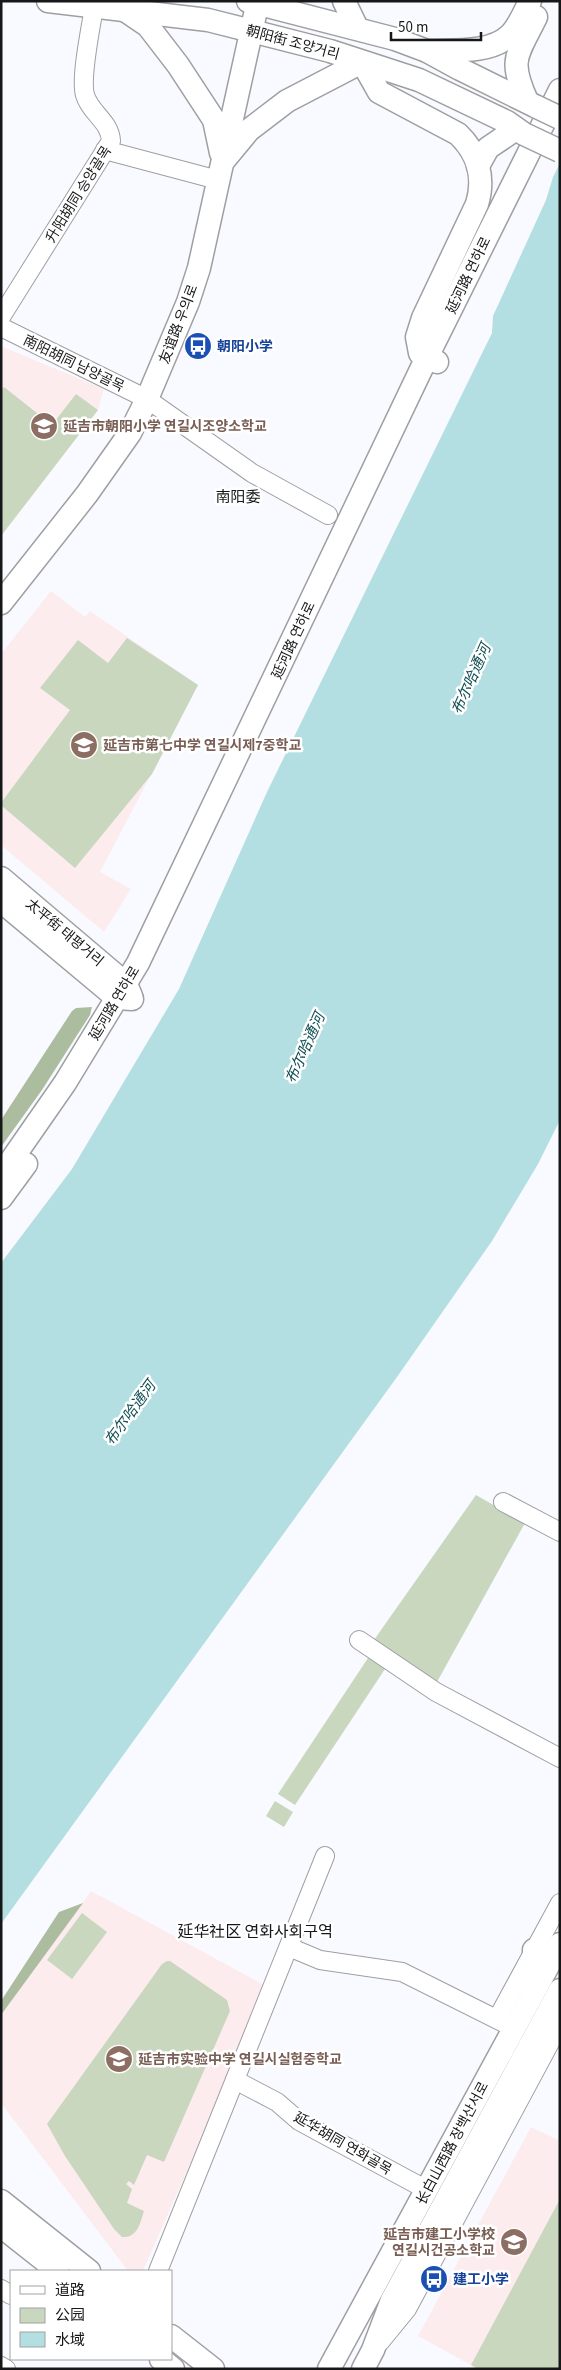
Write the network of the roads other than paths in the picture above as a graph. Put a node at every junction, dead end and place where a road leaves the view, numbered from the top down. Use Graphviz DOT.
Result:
graph roads {
  1 [pos="48,1"];
  2 [pos="344,1"];
  3 [pos="530,1"];
  4 [pos="544,1"];
  5 [pos="255,2"];
  6 [pos="94,7"];
  7 [pos="125,10"];
  8 [pos="357,28"];
  9 [pos="252,31"];
  10 [pos="427,51"];
  11 [pos="362,62"];
  12 [pos="560,90"];
  13 [pos="532,104"];
  14 [pos="560,118"];
  15 [pos="520,132"];
  16 [pos="105,150"];
  17 [pos="560,151"];
  18 [pos="478,166"];
  19 [pos="220,171"];
  20 [pos="1,317"];
  21 [pos="1,327"];
  22 [pos="434,360"];
  23 [pos="147,399"];
  24 [pos="328,515"];
  25 [pos="1,603"];
  26 [pos="1,878"];
  27 [pos="1,901"];
  28 [pos="125,994"];
  29 [pos="1,1175"];
  30 [pos="1,1198"];
  31 [pos="503,1502"];
  32 [pos="560,1532"];
  33 [pos="359,1640"];
  34 [pos="560,1758"];
  35 [pos="325,1856"];
  36 [pos="560,1903"];
  37 [pos="560,1944"];
  38 [pos="288,1947"];
  39 [pos="534,1950"];
  40 [pos="535,1989"];
  41 [pos="560,1990"];
  42 [pos="505,2024"];
  43 [pos="560,2024"];
  44 [pos="235,2080"];
  45 [pos="427,2190"];
  46 [pos="1,2201"];
  47 [pos="1,2226"];
  48 [pos="57,2270"];
  49 [pos="88,2270"];
  50 [pos="158,2270"];
  51 [pos="172,2337"];
  52 [pos="368,2359"];
  53 [pos="162,2360"];
  54 [pos="1,2366"];
  55 [pos="6,2369"];
  56 [pos="173,2369"];
  57 [pos="213,2369"];
  58 [pos="329,2369"];
  1 -- 6 [label="main road, 朝阳街 조양거리"];
  2 -- 8 [label="main road"];
  3 -- 10 [label="main road"];
  4 -- 13 [label="main road"];
  5 -- 8 [label="main road, 朝阳街 조양거리"];
  5 -- 9 [label="main road, 友谊路 우의로"];
  6 -- 7 [label="main road, 朝阳街 조양거리"];
  6 -- 16 [label="street, 升阳胡同 승양골목"];
  7 -- 9 [label="main road, 朝阳街 조양거리"];
  7 -- 19 [label="main road"];
  8 -- 10 [label="main road, 朝阳街 조양거리"];
  9 -- 11 [label="main road, 朝阳街 조양거리"];
  9 -- 19 [label="main road, 友谊路 우의로"];
  10 -- 13 [label="main road, 朝阳街 조양거리"];
  11 -- 15 [label="main road, 朝阳街 조양거리"];
  11 -- 18 [label="main road"];
  11 -- 19 [label="main road"];
  12 -- 22 [label="main road, 延河路 연하로"];
  13 -- 14 [label="main road, 朝阳街 조양거리, bridge"];
  14 -- 22 [label="main road, 延河路 연하로"];
  15 -- 17 [label="main road, 朝阳街 조양거리, bridge"];
  15 -- 18 [label="main road"];
  16 -- 19 [label="street"];
  16 -- 20 [label="street, 升阳胡同 승양골목"];
  18 -- 22 [label="main road"];
  19 -- 23 [label="main road, 友谊路 우의로"];
  21 -- 23 [label="street, 南阳胡同 남양골목"];
  22 -- 28 [label="main road, 延河路 연하로"];
  23 -- 24 [label="street, 南阳胡同 남양골목"];
  23 -- 25 [label="main road, 友谊路 우의로"];
  26 -- 28 [label="main road, 太平街 태평거리"];
  27 -- 28 [label="main road, 太平街 태평거리"];
  28 -- 29 [label="main road, 延河路 연하로"];
  28 -- 30 [label="main road, 延河路 연하로"];
  31 -- 32 [label="street"];
  33 -- 34 [label="street"];
  35 -- 38 [label="street"];
  36 -- 39 [label="street"];
  37 -- 40 [label="main road, 长白山西路 장백산서로"];
  38 -- 42 [label="street"];
  38 -- 44 [label="street"];
  39 -- 40 [label="main road"];
  39 -- 42 [label="street"];
  40 -- 42 [label="main road, 长白山西路 장백산서로"];
  41 -- 52 [label="main road, 长白山西路 장백산서로"];
  42 -- 45 [label="main road, 长白山西路 장백산서로"];
  43 -- 52 [label="street, 长白山西路 장백산서로"];
  44 -- 45 [label="street, 延华胡同 연화골목"];
  44 -- 50 [label="street"];
  45 -- 58 [label="main road, 长白山西路 장백산서로"];
  46 -- 49 [label="main road"];
  47 -- 48 [label="main road"];
  51 -- 57 [label="main road"];
  53 -- 56 [label="main road"];
  54 -- 55 [label="street"];
}
